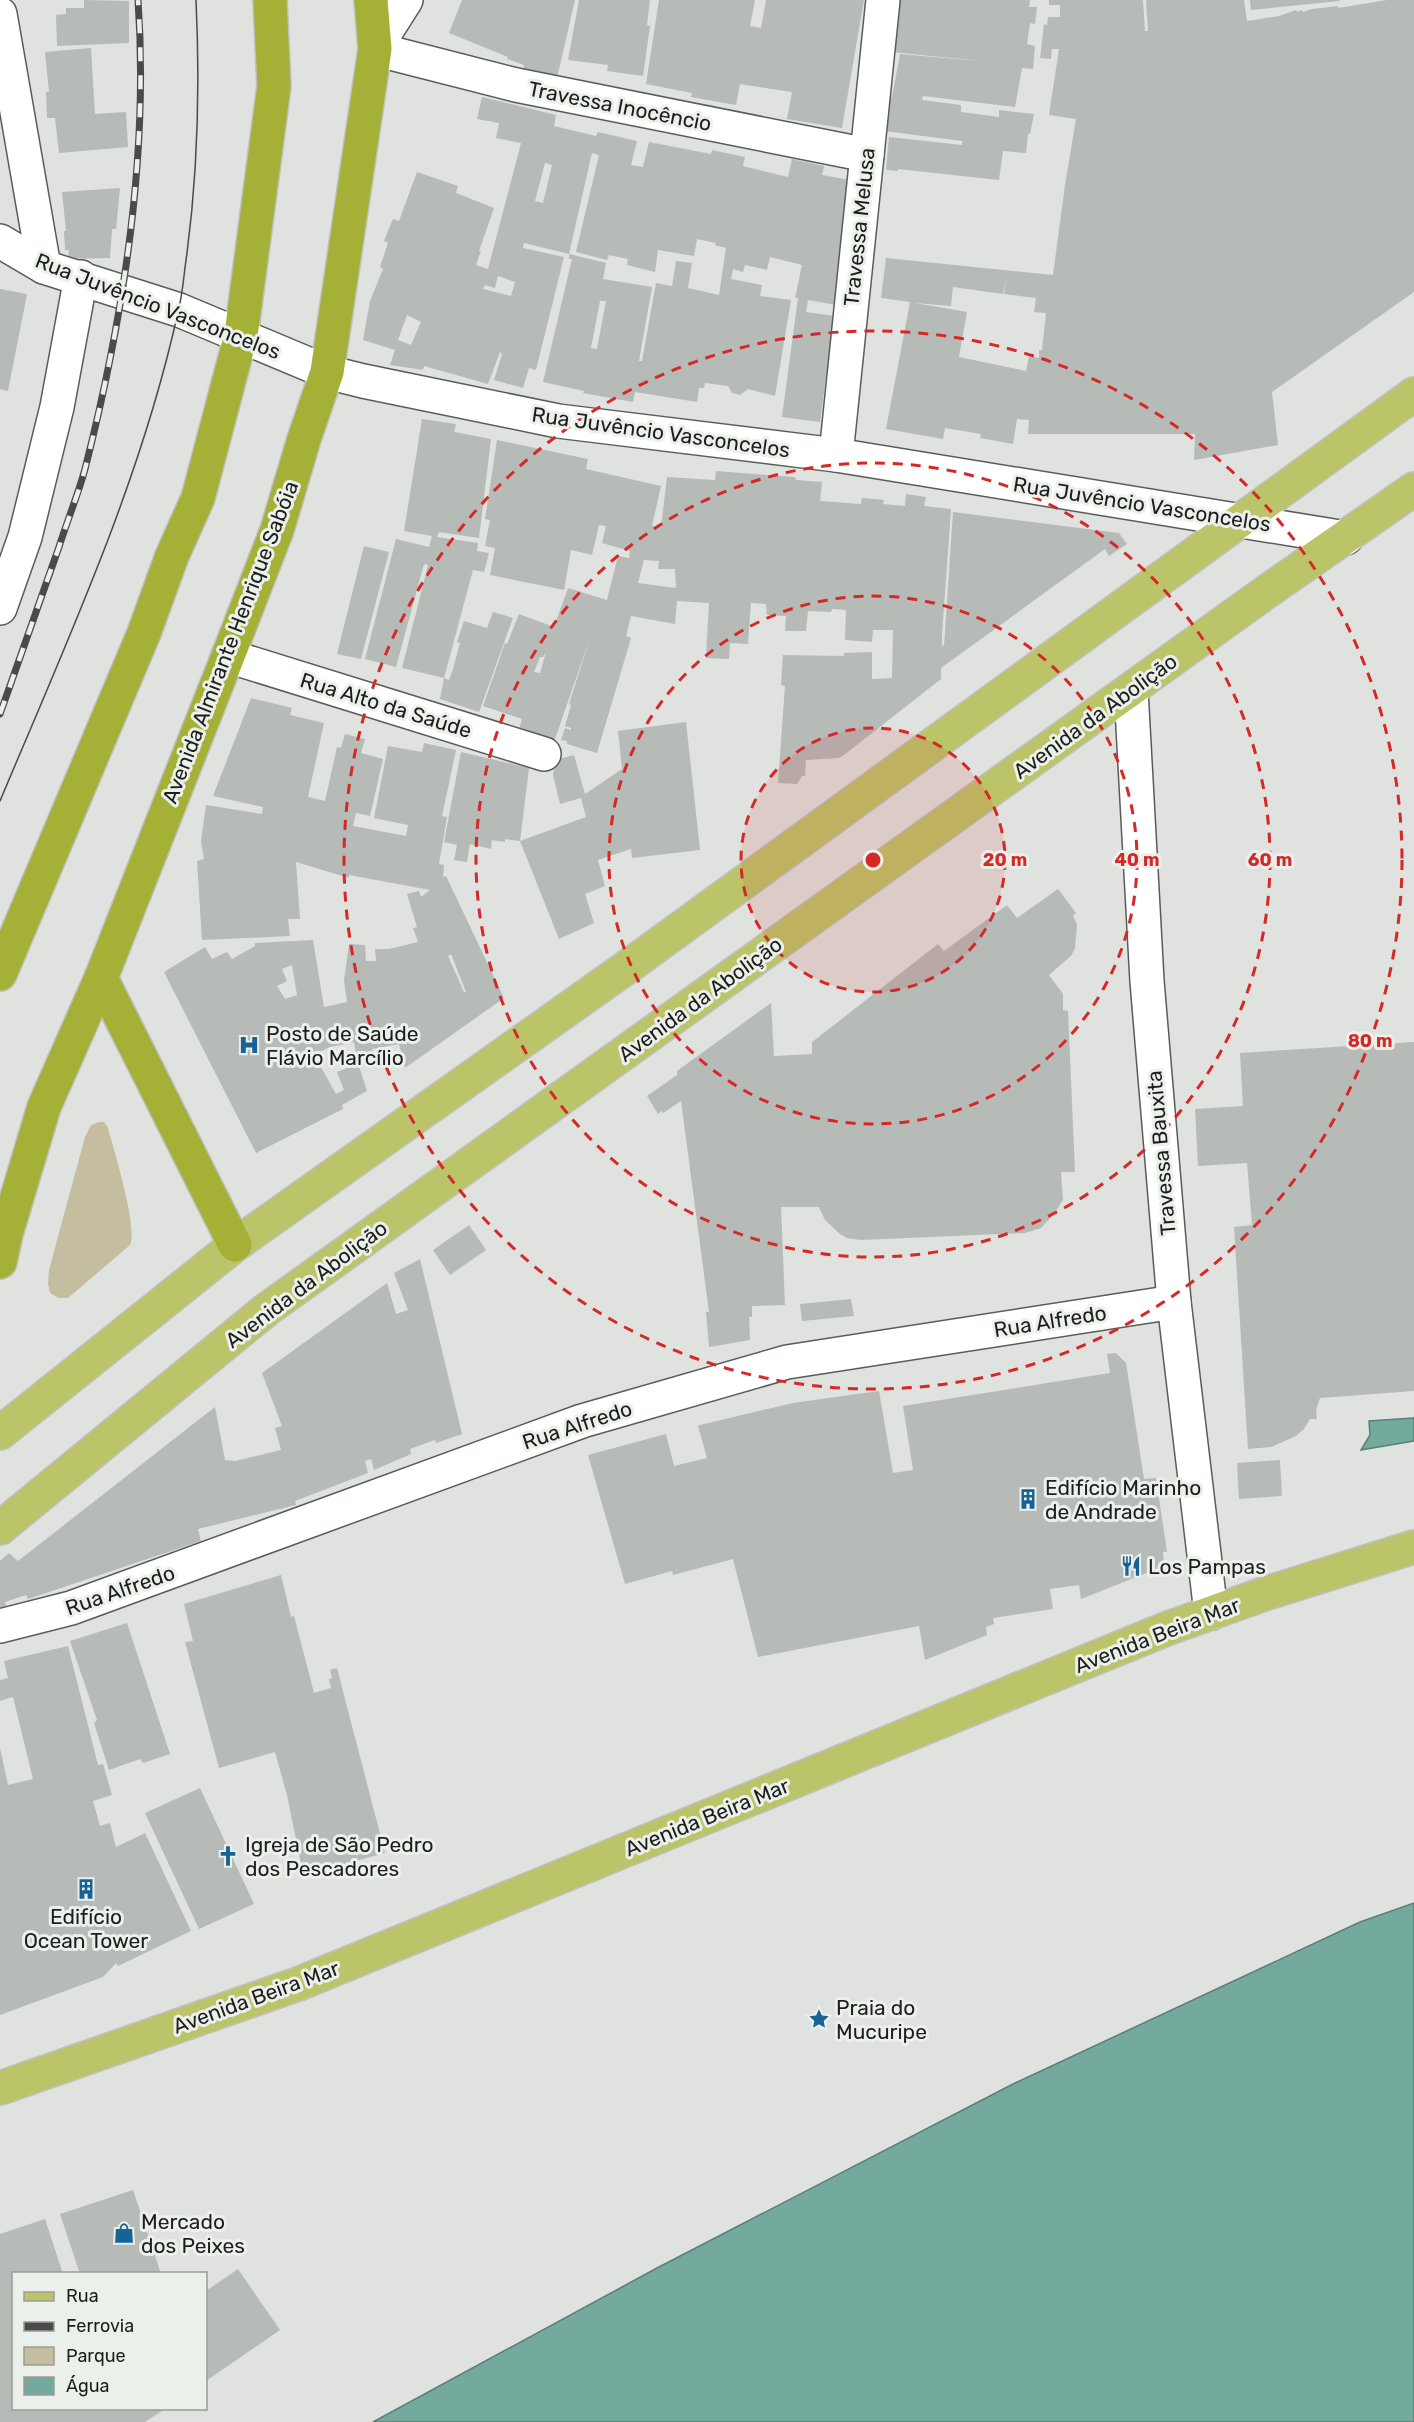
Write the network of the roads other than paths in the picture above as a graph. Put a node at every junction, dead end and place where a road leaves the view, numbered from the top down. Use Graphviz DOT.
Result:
graph roads {
  1 [pos="270,0"];
  2 [pos="371,0"];
  3 [pos="406,0"];
  4 [pos="883,0"];
  5 [pos="0,14"];
  6 [pos="375,49"];
  7 [pos="867,155"];
  8 [pos="0,241"];
  9 [pos="44,267"];
  10 [pos="81,277"];
  11 [pos="241,335"];
  12 [pos="327,372"];
  13 [pos="1414,394"];
  14 [pos="836,455"];
  15 [pos="1414,489"];
  16 [pos="1243,520"];
  17 [pos="1346,538"];
  18 [pos="0,608"];
  19 [pos="228,656"];
  20 [pos="1131,690"];
  21 [pos="544,754"];
  22 [pos="0,974"];
  23 [pos="101,978"];
  24 [pos="235,1245"];
  25 [pos="0,1262"];
  26 [pos="1174,1302"];
  27 [pos="0,1432"];
  28 [pos="0,1528"];
  29 [pos="1414,1547"];
  30 [pos="1211,1613"];
  31 [pos="0,1626"];
  32 [pos="0,2088"];
  1 -- 11 [label="highway"];
  2 -- 6 [label="highway, Avenida Almirante Henrique Sabóia"];
  3 -- 6 [label="street"];
  4 -- 7 [label="street, Travessa Melusa"];
  5 -- 9 [label="street"];
  6 -- 7 [label="street, Travessa Inocêncio"];
  6 -- 12 [label="highway, Avenida Almirante Henrique Sabóia"];
  7 -- 14 [label="street, Travessa Melusa"];
  8 -- 9 [label="street, Rua Juvêncio Vasconcelos"];
  9 -- 10 [label="street, Rua Juvêncio Vasconcelos"];
  10 -- 11 [label="street, Rua Juvêncio Vasconcelos"];
  10 -- 18 [label="street"];
  11 -- 12 [label="street, Rua Juvêncio Vasconcelos"];
  11 -- 22 [label="highway"];
  12 -- 14 [label="street, Rua Juvêncio Vasconcelos"];
  12 -- 19 [label="highway, Avenida Almirante Henrique Sabóia"];
  13 -- 16 [label="main road"];
  14 -- 16 [label="street, Rua Juvêncio Vasconcelos"];
  15 -- 17 [label="main road, Avenida da Abolição"];
  16 -- 17 [label="street, Rua Juvêncio Vasconcelos"];
  16 -- 24 [label="main road"];
  17 -- 20 [label="main road, Avenida da Abolição"];
  19 -- 21 [label="street, Rua Alto da Saúde"];
  19 -- 23 [label="highway, Avenida Almirante Henrique Sabóia"];
  20 -- 26 [label="street, Travessa Bauxita"];
  20 -- 28 [label="main road, Avenida da Abolição"];
  23 -- 24 [label="highway"];
  23 -- 25 [label="highway, Avenida Almirante Henrique Sabóia"];
  24 -- 27 [label="main road"];
  26 -- 30 [label="street, Travessa Bauxita"];
  26 -- 31 [label="street, Rua Alfredo"];
  29 -- 30 [label="main road, Avenida Beira Mar"];
  30 -- 32 [label="main road, Avenida Beira Mar"];
}
